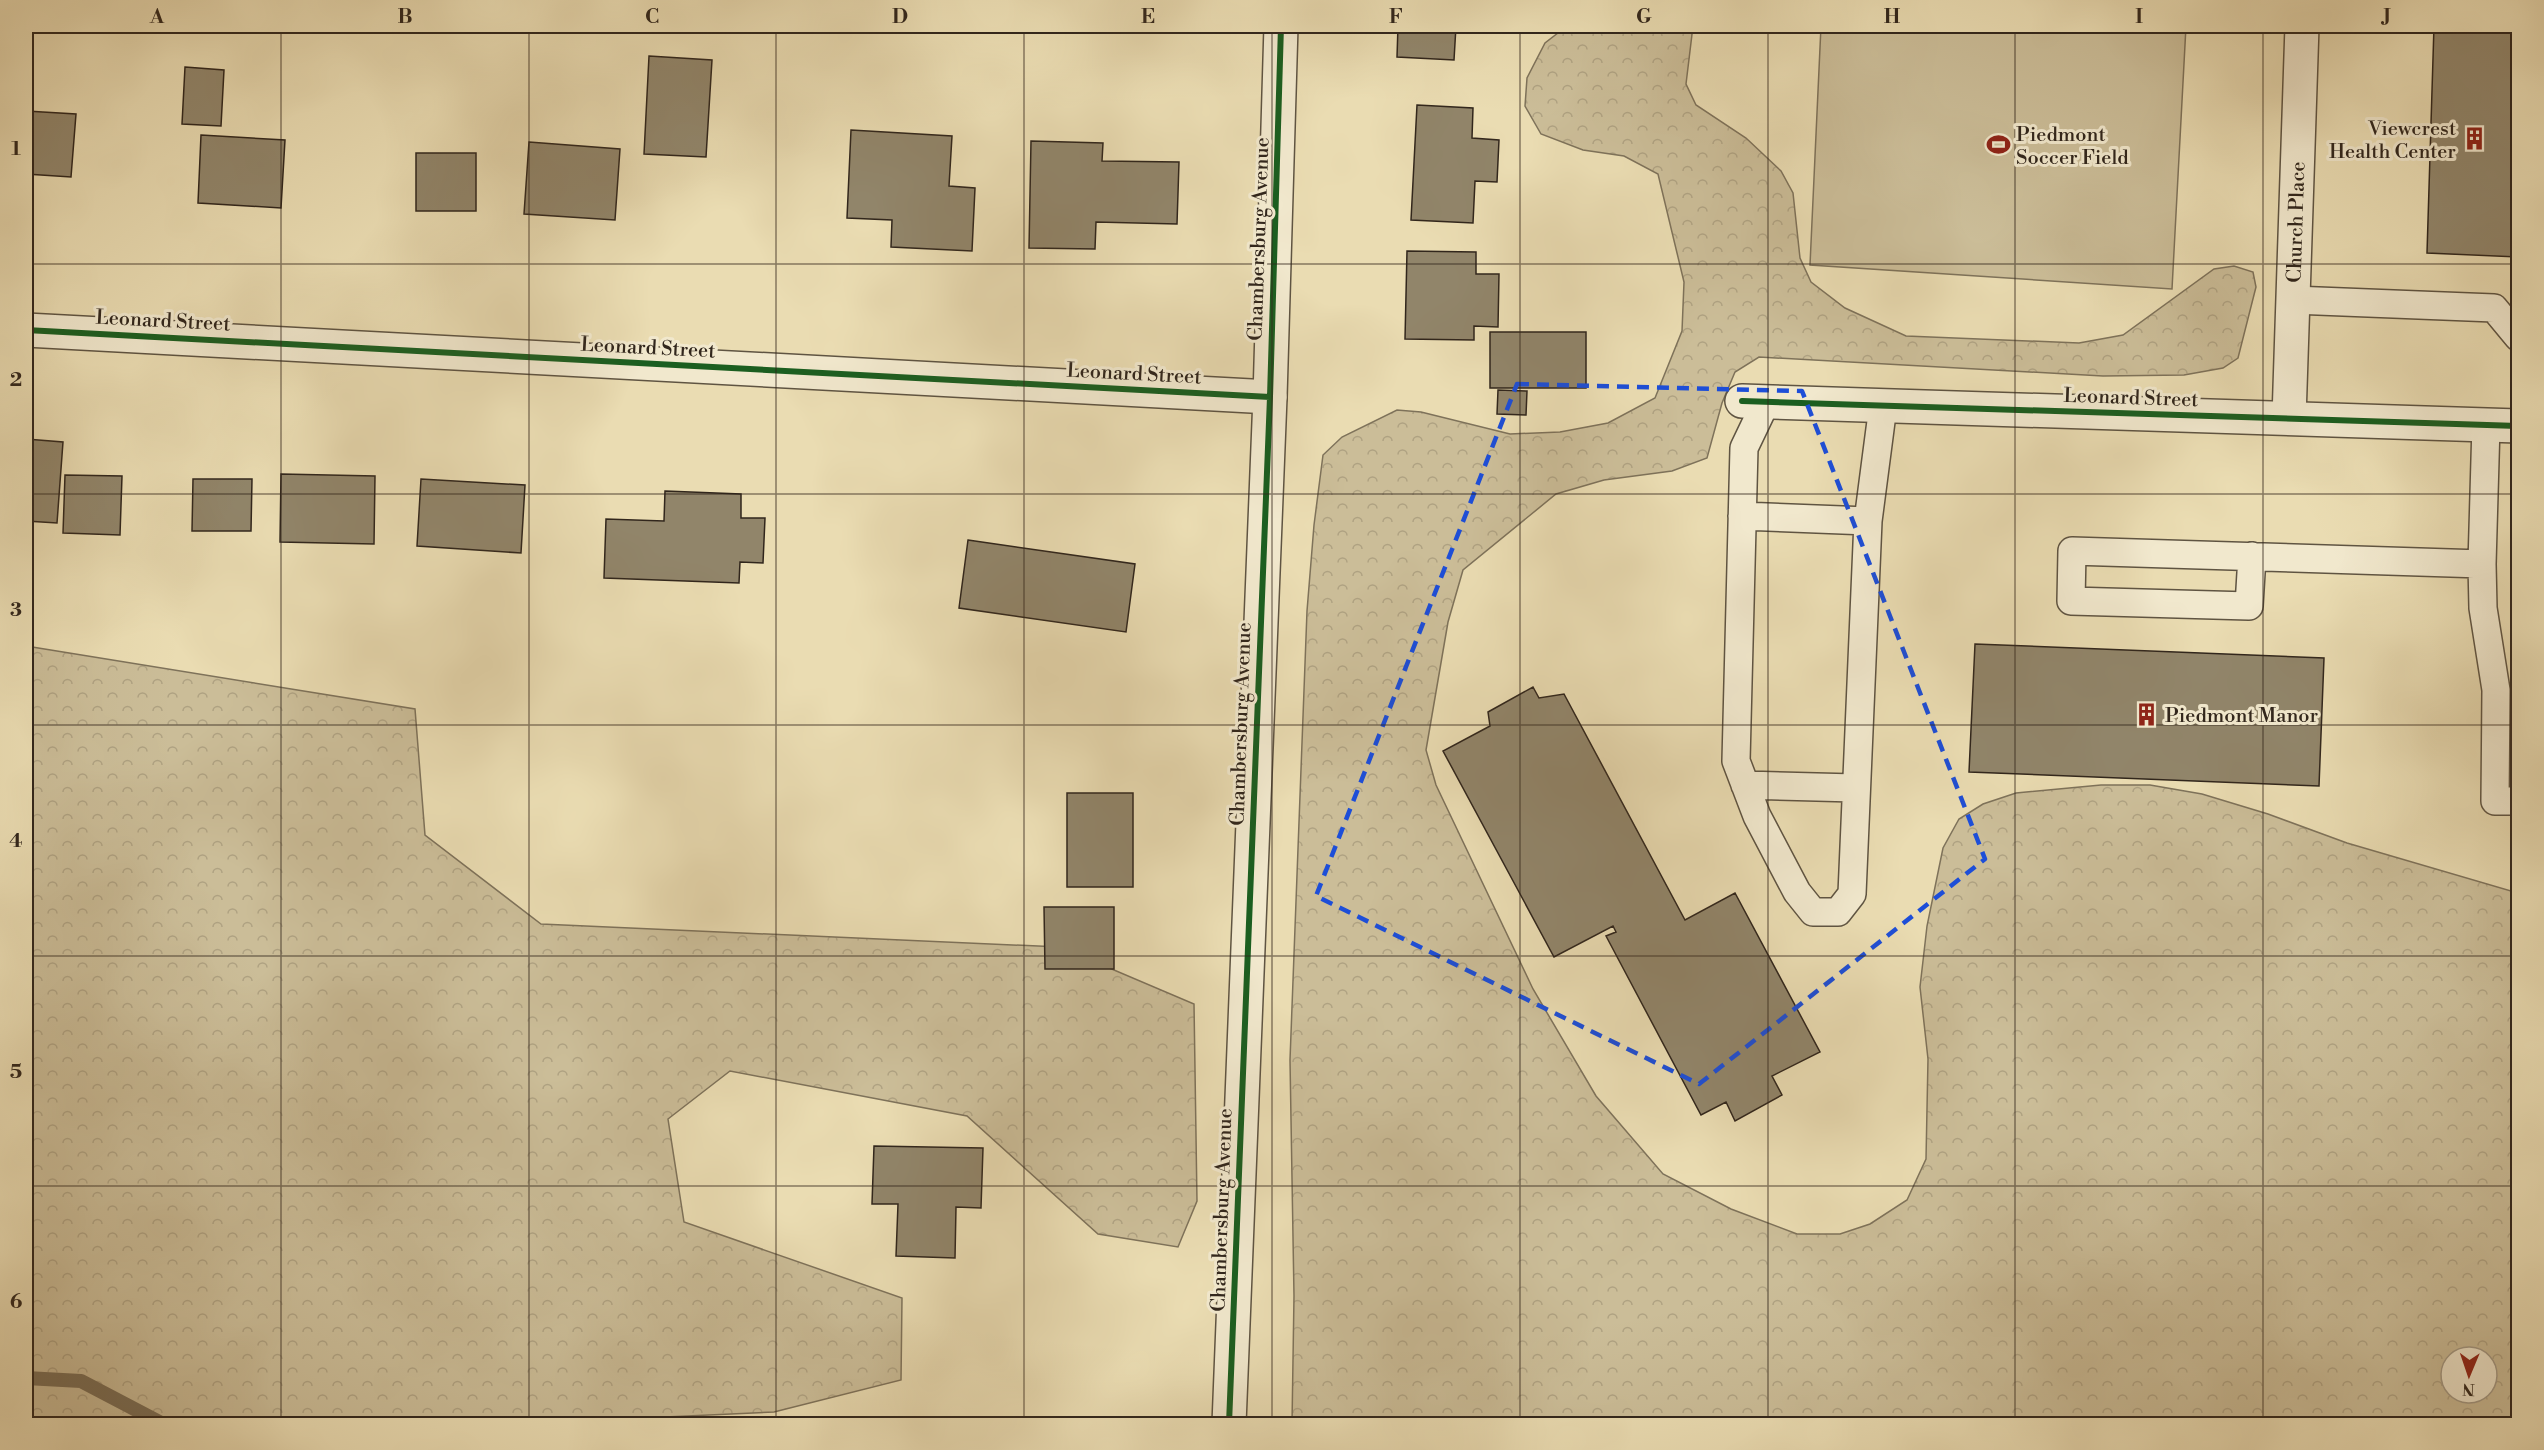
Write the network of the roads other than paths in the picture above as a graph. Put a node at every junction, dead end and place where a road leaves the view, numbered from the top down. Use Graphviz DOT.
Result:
graph roads {
  1 [pos="1281,26"];
  2 [pos="2302,26"];
  3 [pos="2293,300"];
  4 [pos="26,330"];
  5 [pos="2518,337"];
  6 [pos="1270,397"];
  7 [pos="1754,402"];
  8 [pos="1882,406"];
  9 [pos="2289,418"];
  10 [pos="2486,425"];
  11 [pos="2518,426"];
  12 [pos="1742,516"];
  13 [pos="1868,521"];
  14 [pos="2252,556"];
  15 [pos="2482,564"];
  16 [pos="2507,690"];
  17 [pos="1745,785"];
  18 [pos="1855,788"];
  19 [pos="2518,801"];
  20 [pos="1229,1425"];
  1 -- 6 [label="street, Chambersburg Avenue"];
  2 -- 3 [label="street, Church Place"];
  3 -- 5 [label="lane"];
  3 -- 9 [label="street, Church Place"];
  4 -- 6 [label="street, Leonard Street"];
  6 -- 20 [label="street, Chambersburg Avenue"];
  7 -- 8 [label="street, Leonard Street"];
  7 -- 12 [label="lane"];
  8 -- 9 [label="street, Leonard Street"];
  8 -- 13 [label="lane"];
  9 -- 10 [label="street, Leonard Street"];
  10 -- 11 [label="street, Leonard Street"];
  10 -- 15 [label="lane"];
  12 -- 13 [label="lane"];
  12 -- 17 [label="lane"];
  13 -- 18 [label="lane"];
  14 -- 14 [label="lane"];
  14 -- 15 [label="lane"];
  15 -- 16 [label="lane"];
  16 -- 19 [label="lane"];
  17 -- 18 [label="lane"];
  17 -- 18 [label="lane"];
}
